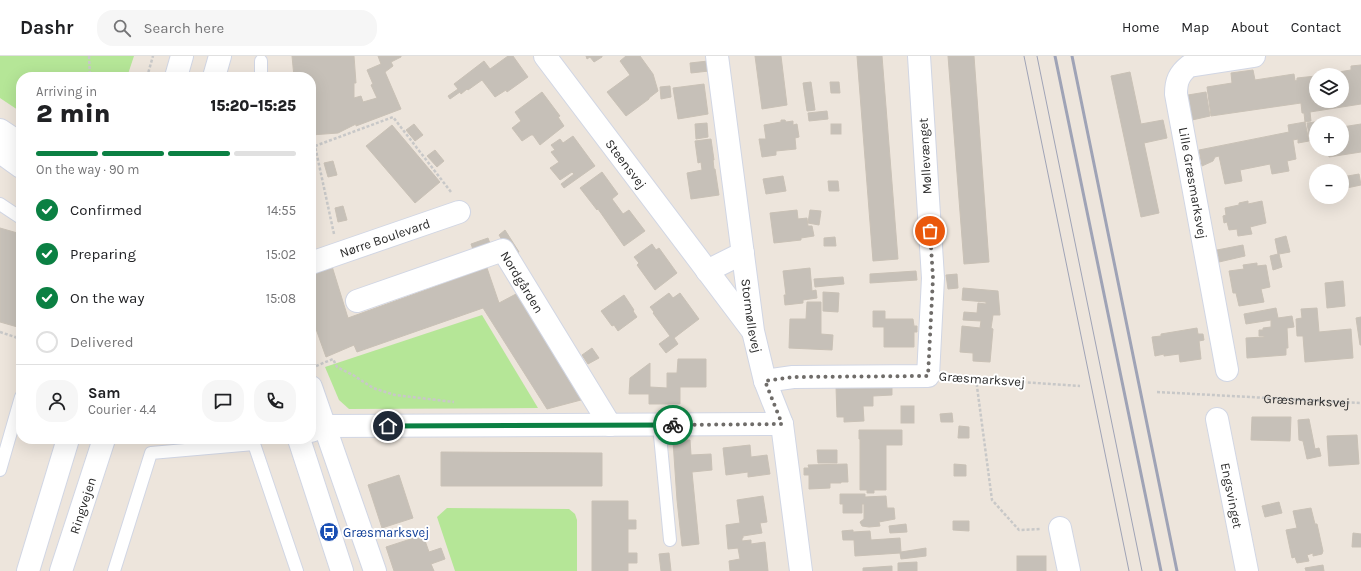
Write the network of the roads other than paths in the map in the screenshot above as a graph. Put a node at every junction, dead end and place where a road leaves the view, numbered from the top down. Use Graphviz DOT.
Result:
graph roads {
  1 [pos="182,56"];
  2 [pos="220,56"];
  3 [pos="545,56"];
  4 [pos="717,56"];
  5 [pos="919,56"];
  6 [pos="1249,56"];
  7 [pos="261,61"];
  8 [pos="177,72"];
  9 [pos="215,72"];
  10 [pos="261,72"];
  11 [pos="0,130"];
  12 [pos="16,141"];
  13 [pos="0,152"];
  14 [pos="16,163"];
  15 [pos="0,204"];
  16 [pos="459,212"];
  17 [pos="16,215"];
  18 [pos="743,253"];
  19 [pos="316,261"];
  20 [pos="707,271"];
  21 [pos="357,301"];
  22 [pos="753,330"];
  23 [pos="1227,370"];
  24 [pos="928,376"];
  25 [pos="765,381"];
  26 [pos="16,414"];
  27 [pos="316,417"];
  28 [pos="1217,419"];
  29 [pos="782,424"];
  30 [pos="610,425"];
  31 [pos="659,425"];
  32 [pos="318,429"];
  33 [pos="66,444"];
  34 [pos="102,444"];
  35 [pos="301,444"];
  36 [pos="0,470"];
  37 [pos="1060,528"];
  38 [pos="670,540"];
  39 [pos="28,571"];
  40 [pos="61,571"];
  41 [pos="114,571"];
  42 [pos="297,571"];
  43 [pos="342,571"];
  44 [pos="375,571"];
  45 [pos="801,571"];
  46 [pos="1069,571"];
  47 [pos="1247,571"];
  1 -- 8 [label="street"];
  2 -- 9 [label="street"];
  3 -- 20 [label="street, Steensvej"];
  4 -- 18 [label="street, Stormøllevej"];
  5 -- 24 [label="street, Møllevænget"];
  6 -- 23 [label="street, Lille Græsmarksvej"];
  7 -- 10 [label="lane"];
  11 -- 12 [label="street"];
  13 -- 14 [label="street"];
  15 -- 17 [label="lane"];
  16 -- 19 [label="street, Nørre Boulevard"];
  18 -- 20 [label="street"];
  18 -- 22 [label="street, Stormøllevej"];
  20 -- 22 [label="street, Steensvej"];
  21 -- 30 [label="street, Nordgården"];
  22 -- 25 [label="street, Stormøllevej"];
  24 -- 25 [label="street, Græsmarksvej"];
  25 -- 29 [label="street, Stormøllevej"];
  26 -- 36 [label="lane"];
  27 -- 32 [label="street"];
  28 -- 47 [label="street, Engsvinget"];
  29 -- 31 [label="street"];
  29 -- 45 [label="street, Stormøllevej"];
  30 -- 31 [label="street"];
  30 -- 32 [label="street"];
  31 -- 38 [label="lane"];
  32 -- 44 [label="street"];
  33 -- 39 [label="street"];
  34 -- 40 [label="street, Ringvejen"];
  35 -- 43 [label="street"];
  37 -- 46 [label="street"];
  41 -- 42 [label="lane"];
}
